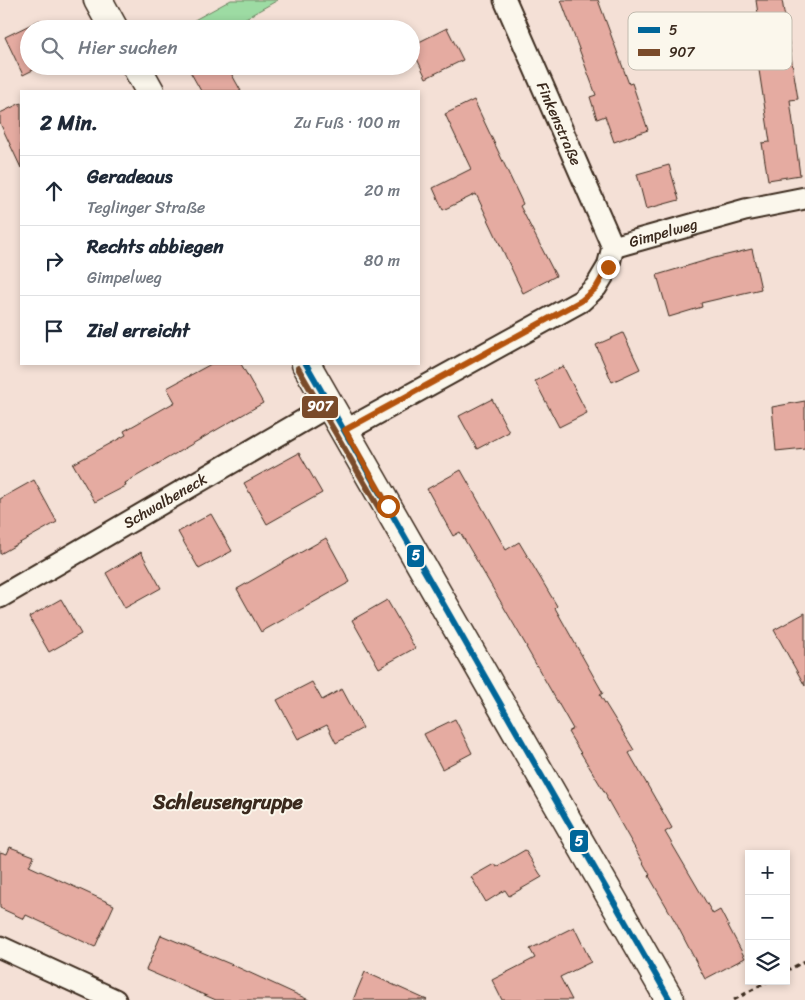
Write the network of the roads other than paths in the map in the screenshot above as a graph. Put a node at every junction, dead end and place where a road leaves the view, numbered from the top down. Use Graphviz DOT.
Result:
graph roads {
  1 [pos="98,0"];
  2 [pos="505,0"];
  3 [pos="109,20"];
  4 [pos="141,75"];
  5 [pos="149,90"];
  6 [pos="805,198"];
  7 [pos="613,248"];
  8 [pos="307,365"];
  9 [pos="330,405"];
  10 [pos="345,430"];
  11 [pos="0,597"];
  12 [pos="0,947"];
  13 [pos="115,1000"];
  14 [pos="670,1000"];
  1 -- 3 [label="street"];
  2 -- 7 [label="street, Finkenstraße"];
  4 -- 5 [label="street"];
  6 -- 7 [label="street, Gimpelweg"];
  7 -- 10 [label="street, Gimpelweg"];
  8 -- 9 [label="street"];
  9 -- 10 [label="street"];
  9 -- 11 [label="street, Schwalbeneck"];
  10 -- 14 [label="street"];
  12 -- 13 [label="street"];
}
